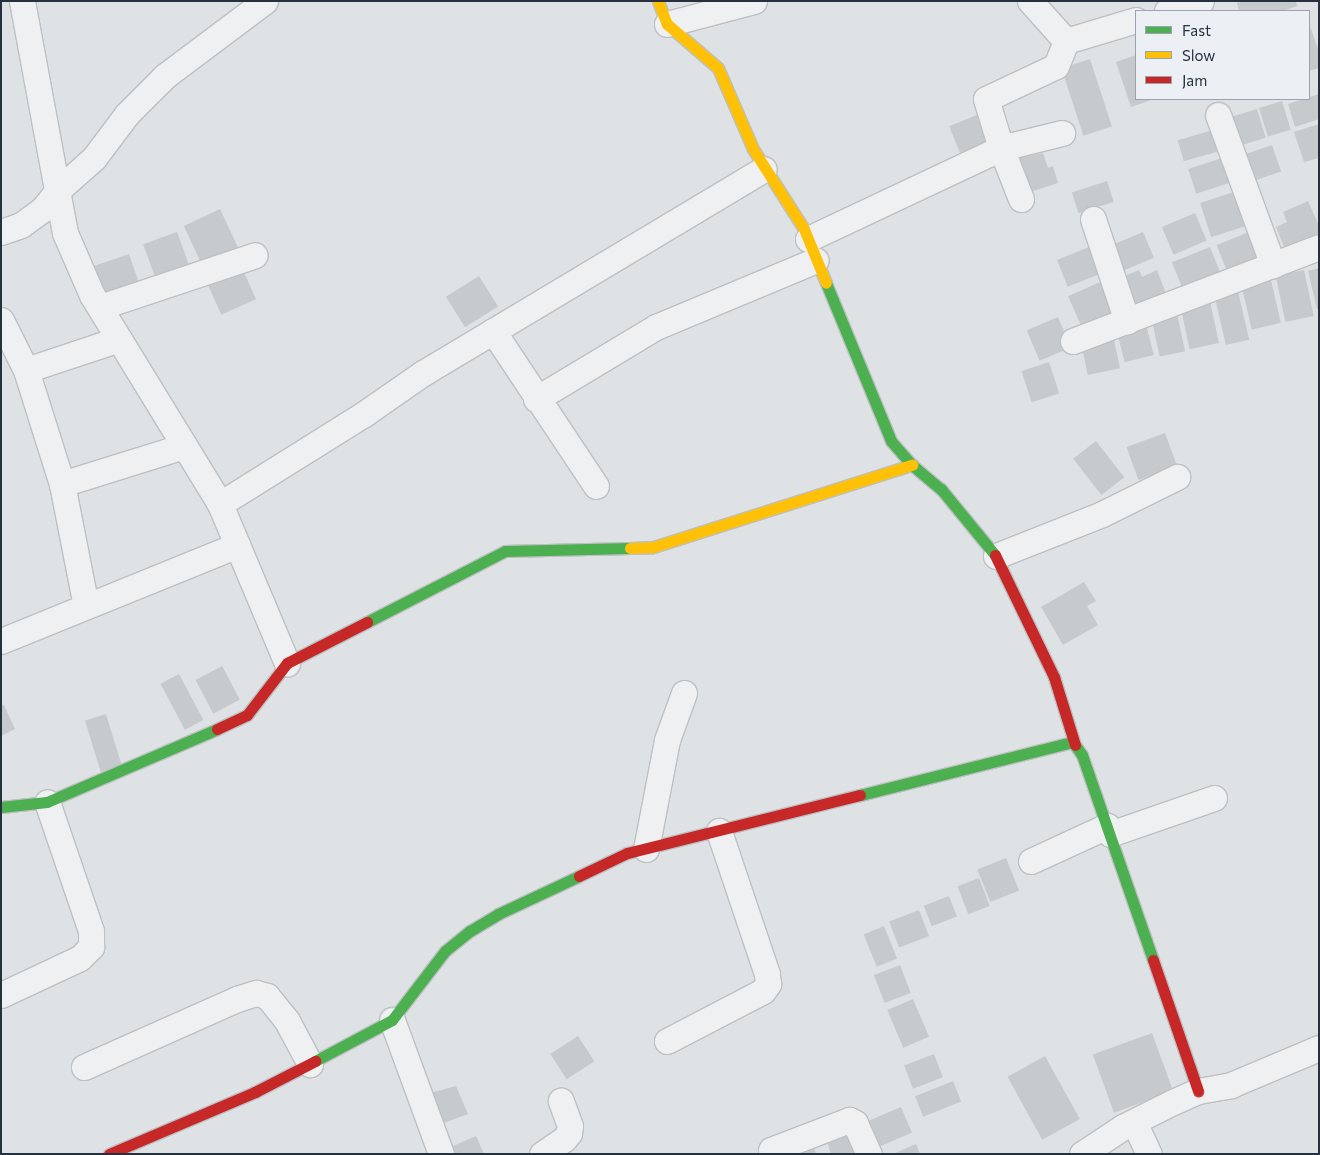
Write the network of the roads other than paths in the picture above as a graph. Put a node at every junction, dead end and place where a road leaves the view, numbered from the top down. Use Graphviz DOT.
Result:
graph roads {
  1 [pos="22,1"];
  2 [pos="265,1"];
  3 [pos="658,1"];
  4 [pos="754,1"];
  5 [pos="1030,1"];
  6 [pos="1201,1"];
  7 [pos="237,9"];
  8 [pos="1170,10"];
  9 [pos="1135,20"];
  10 [pos="667,24"];
  11 [pos="1066,41"];
  12 [pos="1218,115"];
  13 [pos="1062,133"];
  14 [pos="1001,148"];
  15 [pos="764,169"];
  16 [pos="58,190"];
  17 [pos="1021,199"];
  18 [pos="1094,219"];
  19 [pos="1,232"];
  20 [pos="1319,247"];
  21 [pos="812,249"];
  22 [pos="255,255"];
  23 [pos="1273,265"];
  24 [pos="100,307"];
  25 [pos="1,320"];
  26 [pos="1127,320"];
  27 [pos="493,332"];
  28 [pos="119,339"];
  29 [pos="1073,341"];
  30 [pos="26,370"];
  31 [pos="536,399"];
  32 [pos="184,446"];
  33 [pos="912,465"];
  34 [pos="1178,477"];
  35 [pos="62,484"];
  36 [pos="596,486"];
  37 [pos="220,504"];
  38 [pos="237,545"];
  39 [pos="996,556"];
  40 [pos="86,606"];
  41 [pos="1,641"];
  42 [pos="288,663"];
  43 [pos="684,693"];
  44 [pos="1073,742"];
  45 [pos="1214,798"];
  46 [pos="47,802"];
  47 [pos="1,806"];
  48 [pos="1108,830"];
  49 [pos="720,831"];
  50 [pos="646,849"];
  51 [pos="1031,861"];
  52 [pos="1,995"];
  53 [pos="392,1020"];
  54 [pos="666,1041"];
  55 [pos="1319,1048"];
  56 [pos="310,1064"];
  57 [pos="84,1067"];
  58 [pos="1198,1090"];
  59 [pos="561,1101"];
  60 [pos="1134,1122"];
  61 [pos="133,1149"];
  62 [pos="771,1150"];
  63 [pos="109,1154"];
  64 [pos="441,1154"];
  65 [pos="542,1154"];
  66 [pos="869,1154"];
  67 [pos="1082,1154"];
  68 [pos="1150,1154"];
  1 -- 16 [label="street"];
  2 -- 7 [label="street"];
  3 -- 10 [label="street"];
  4 -- 10 [label="street"];
  5 -- 11 [label="street"];
  6 -- 8 [label="street"];
  7 -- 16 [label="street"];
  9 -- 11 [label="street"];
  10 -- 15 [label="street"];
  11 -- 14 [label="street"];
  12 -- 23 [label="street"];
  13 -- 14 [label="street"];
  14 -- 17 [label="street"];
  14 -- 21 [label="street"];
  15 -- 21 [label="street"];
  15 -- 27 [label="street"];
  16 -- 19 [label="street"];
  16 -- 24 [label="street"];
  18 -- 26 [label="street"];
  20 -- 23 [label="street"];
  21 -- 31 [label="street"];
  21 -- 33 [label="street"];
  22 -- 24 [label="street"];
  23 -- 26 [label="street"];
  24 -- 28 [label="street"];
  25 -- 30 [label="street"];
  26 -- 29 [label="street"];
  27 -- 31 [label="street"];
  27 -- 37 [label="street"];
  28 -- 30 [label="street"];
  28 -- 32 [label="street"];
  30 -- 35 [label="street"];
  31 -- 36 [label="street"];
  32 -- 35 [label="street"];
  32 -- 37 [label="street"];
  33 -- 39 [label="street"];
  33 -- 42 [label="street"];
  34 -- 39 [label="street"];
  35 -- 40 [label="street"];
  37 -- 38 [label="street"];
  38 -- 40 [label="street"];
  38 -- 42 [label="street"];
  39 -- 44 [label="street"];
  40 -- 41 [label="street"];
  42 -- 46 [label="street"];
  43 -- 50 [label="street"];
  44 -- 48 [label="street"];
  44 -- 49 [label="street"];
  45 -- 48 [label="street"];
  46 -- 47 [label="street"];
  46 -- 52 [label="street"];
  48 -- 51 [label="street"];
  48 -- 58 [label="street"];
  49 -- 50 [label="street"];
  49 -- 54 [label="street"];
  50 -- 53 [label="street"];
  53 -- 56 [label="street"];
  53 -- 64 [label="street"];
  55 -- 58 [label="street"];
  56 -- 57 [label="street"];
  56 -- 61 [label="street"];
  58 -- 60 [label="street"];
  59 -- 65 [label="street"];
  60 -- 67 [label="street"];
  60 -- 68 [label="street"];
  61 -- 63 [label="street"];
  62 -- 66 [label="street"];
}
